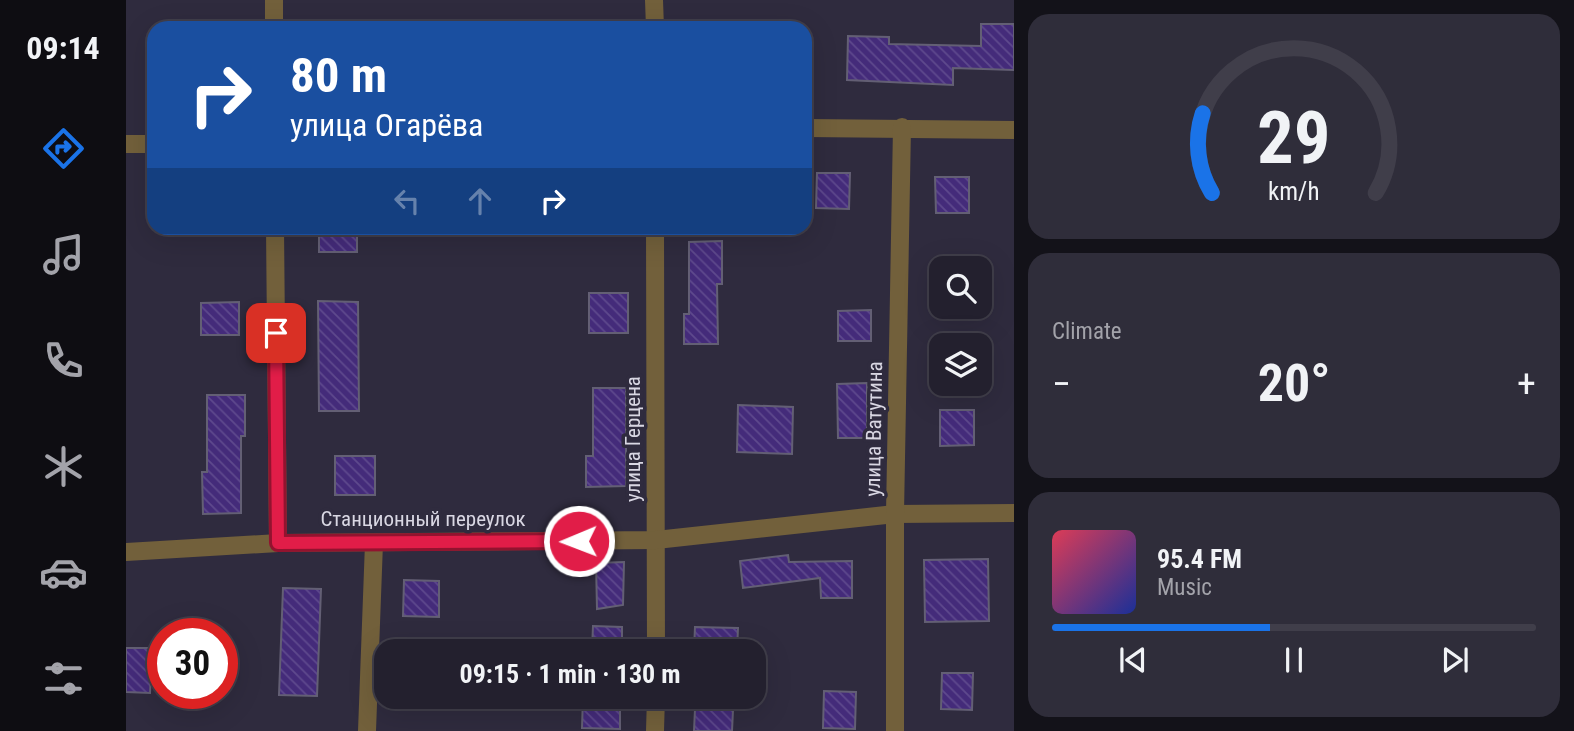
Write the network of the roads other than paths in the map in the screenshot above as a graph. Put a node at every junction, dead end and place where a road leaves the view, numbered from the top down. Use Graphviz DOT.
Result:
graph roads {
  1 [pos="274,0"];
  2 [pos="654,0"];
  3 [pos="274,21"];
  4 [pos="654,21"];
  5 [pos="812,128"];
  6 [pos="902,128"];
  7 [pos="1014,130"];
  8 [pos="126,144"];
  9 [pos="147,144"];
  10 [pos="275,235"];
  11 [pos="655,235"];
  12 [pos="1014,513"];
  13 [pos="895,514"];
  14 [pos="656,540"];
  15 [pos="278,543"];
  16 [pos="374,543"];
  17 [pos="126,552"];
  18 [pos="656,639"];
  19 [pos="656,709"];
  20 [pos="367,731"];
  21 [pos="656,731"];
  22 [pos="895,731"];
  1 -- 3 [label="street"];
  2 -- 4 [label="street"];
  5 -- 6 [label="street"];
  6 -- 7 [label="street"];
  6 -- 13 [label="street, улица Ватутина"];
  8 -- 9 [label="street"];
  10 -- 15 [label="street"];
  11 -- 14 [label="street, улица Герцена"];
  12 -- 13 [label="street, Станционный переулок"];
  13 -- 14 [label="street, Станционный переулок"];
  13 -- 22 [label="street, улица Ватутина"];
  14 -- 16 [label="street, Станционный переулок"];
  14 -- 18 [label="street, улица Герцена"];
  15 -- 16 [label="street, Станционный переулок"];
  15 -- 17 [label="street, Станционный переулок"];
  16 -- 20 [label="street"];
  19 -- 21 [label="street"];
}
